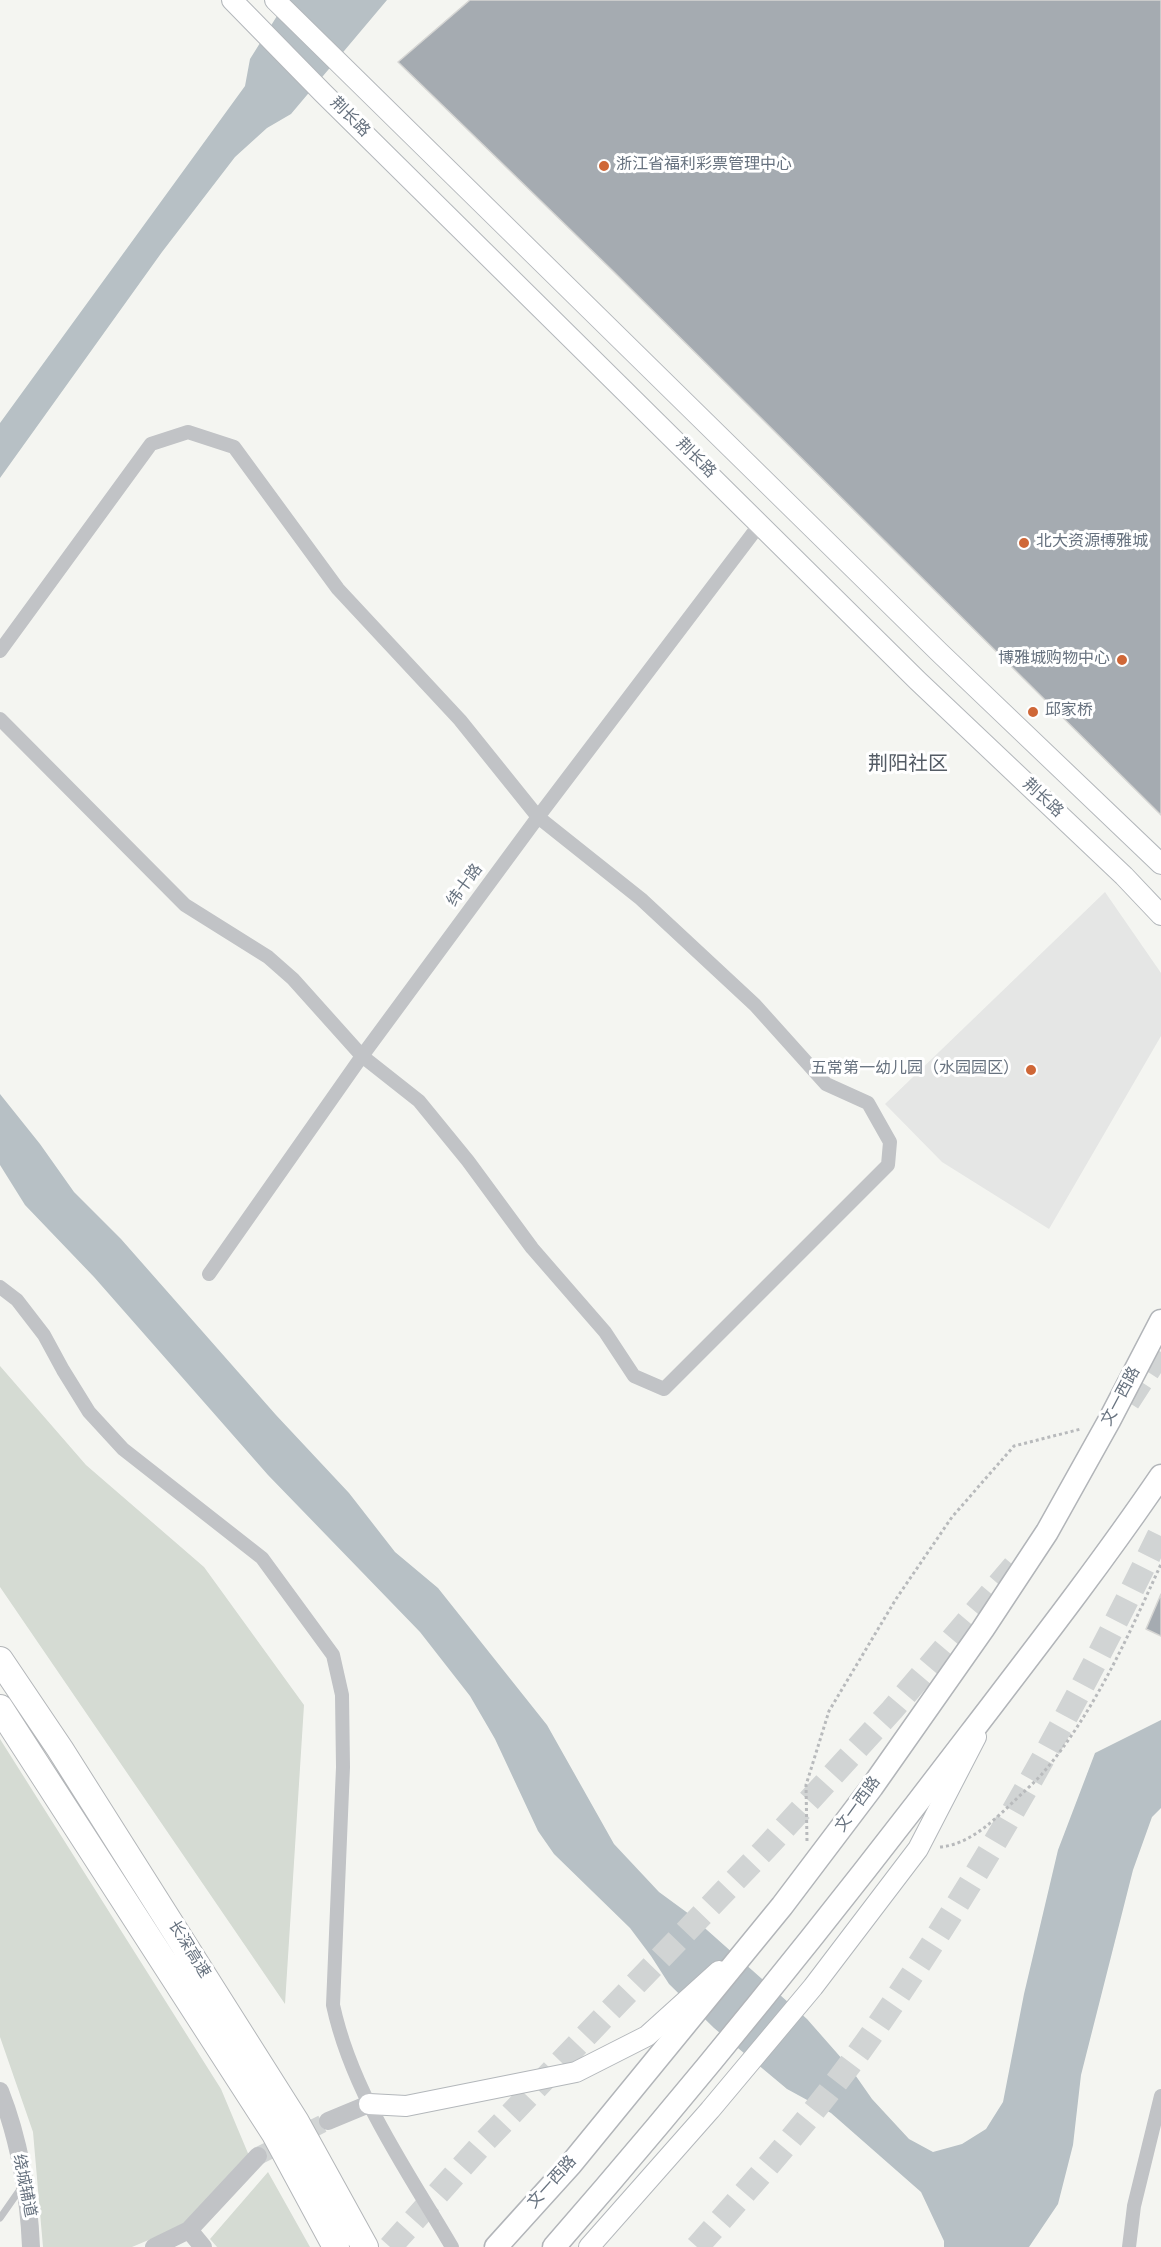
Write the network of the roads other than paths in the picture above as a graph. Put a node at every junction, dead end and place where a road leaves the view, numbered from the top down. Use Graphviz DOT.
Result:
graph roads {
  1 [pos="232,0"];
  2 [pos="275,0"];
  3 [pos="760,524"];
  4 [pos="0,651"];
  5 [pos="0,719"];
  6 [pos="538,817"];
  7 [pos="1161,864"];
  8 [pos="1161,915"];
  9 [pos="362,1056"];
  10 [pos="209,1274"];
  11 [pos="0,1287"];
  12 [pos="1161,1321"];
  13 [pos="1161,1476"];
  14 [pos="0,1660"];
  15 [pos="994,1703"];
  16 [pos="0,1708"];
  17 [pos="753,1940"];
  18 [pos="0,2091"];
  19 [pos="1161,2096"];
  20 [pos="369,2104"];
  21 [pos="328,2121"];
  22 [pos="258,2156"];
  23 [pos="24,2183"];
  24 [pos="0,2218"];
  25 [pos="189,2230"];
  26 [pos="1132,2246"];
  27 [pos="31,2247"];
  28 [pos="154,2247"];
  29 [pos="203,2247"];
  30 [pos="336,2247"];
  31 [pos="365,2247"];
  32 [pos="452,2247"];
  33 [pos="496,2247"];
  34 [pos="554,2247"];
  35 [pos="589,2247"];
  1 -- 3 [label="main road, 荆长路"];
  2 -- 7 [label="main road, 荆长路"];
  3 -- 6 [label="street, 纬十路"];
  3 -- 8 [label="main road, 荆长路"];
  4 -- 6 [label="street"];
  5 -- 9 [label="street"];
  6 -- 9 [label="street, 纬十路"];
  6 -- 9 [label="street"];
  9 -- 10 [label="street, 纬十路"];
  11 -- 20 [label="street"];
  12 -- 17 [label="main road, 文一西路"];
  13 -- 15 [label="main road"];
  14 -- 31 [label="highway, 长深高速"];
  15 -- 34 [label="main road"];
  15 -- 35 [label="main road"];
  16 -- 30 [label="highway, 长深高速"];
  17 -- 20 [label="main road"];
  17 -- 33 [label="main road, 文一西路"];
  18 -- 23 [label="street, 绕城辅道"];
  19 -- 26 [label="street"];
  20 -- 21 [label="street"];
  20 -- 32 [label="street"];
  22 -- 25 [label="street"];
  23 -- 24 [label="lane"];
  23 -- 27 [label="street, 绕城辅道"];
  25 -- 28 [label="street"];
  25 -- 29 [label="street"];
}
